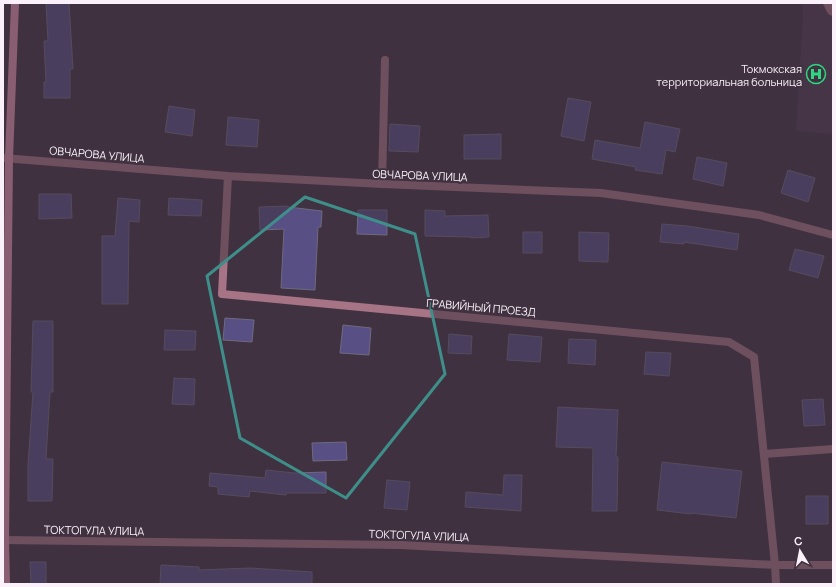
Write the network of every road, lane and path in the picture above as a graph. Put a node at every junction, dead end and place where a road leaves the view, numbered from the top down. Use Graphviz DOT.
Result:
graph roads {
  1 [pos="15,3"];
  2 [pos="827,3"];
  3 [pos="833,12"];
  4 [pos="385,60"];
  5 [pos="6,158"];
  6 [pos="228,176"];
  7 [pos="382,184"];
  8 [pos="833,235"];
  9 [pos="833,449"];
  10 [pos="764,454"];
  11 [pos="4,540"];
  12 [pos="775,565"];
  13 [pos="833,565"];
  14 [pos="6,584"];
  15 [pos="776,584"];
  1 -- 5 [label="main road"];
  2 -- 3 [label="street"];
  4 -- 7 [label="street"];
  5 -- 6 [label="street, ОВЧАРОВА УЛИЦА"];
  5 -- 11 [label="main road"];
  6 -- 7 [label="street, ОВЧАРОВА УЛИЦА"];
  6 -- 10 [label="street, ГРАВИЙНЫЙ ПРОЕЗД"];
  7 -- 8 [label="street, ОВЧАРОВА УЛИЦА"];
  9 -- 10 [label="street"];
  10 -- 12 [label="street, ГРАВИЙНЫЙ ПРОЕЗД"];
  11 -- 12 [label="street, ТОКТОГУЛА УЛИЦА"];
  11 -- 14 [label="main road"];
  12 -- 13 [label="street, ТОКТОГУЛА УЛИЦА"];
  12 -- 15 [label="street, ГРАВИЙНЫЙ ПРОЕЗД"];
}
